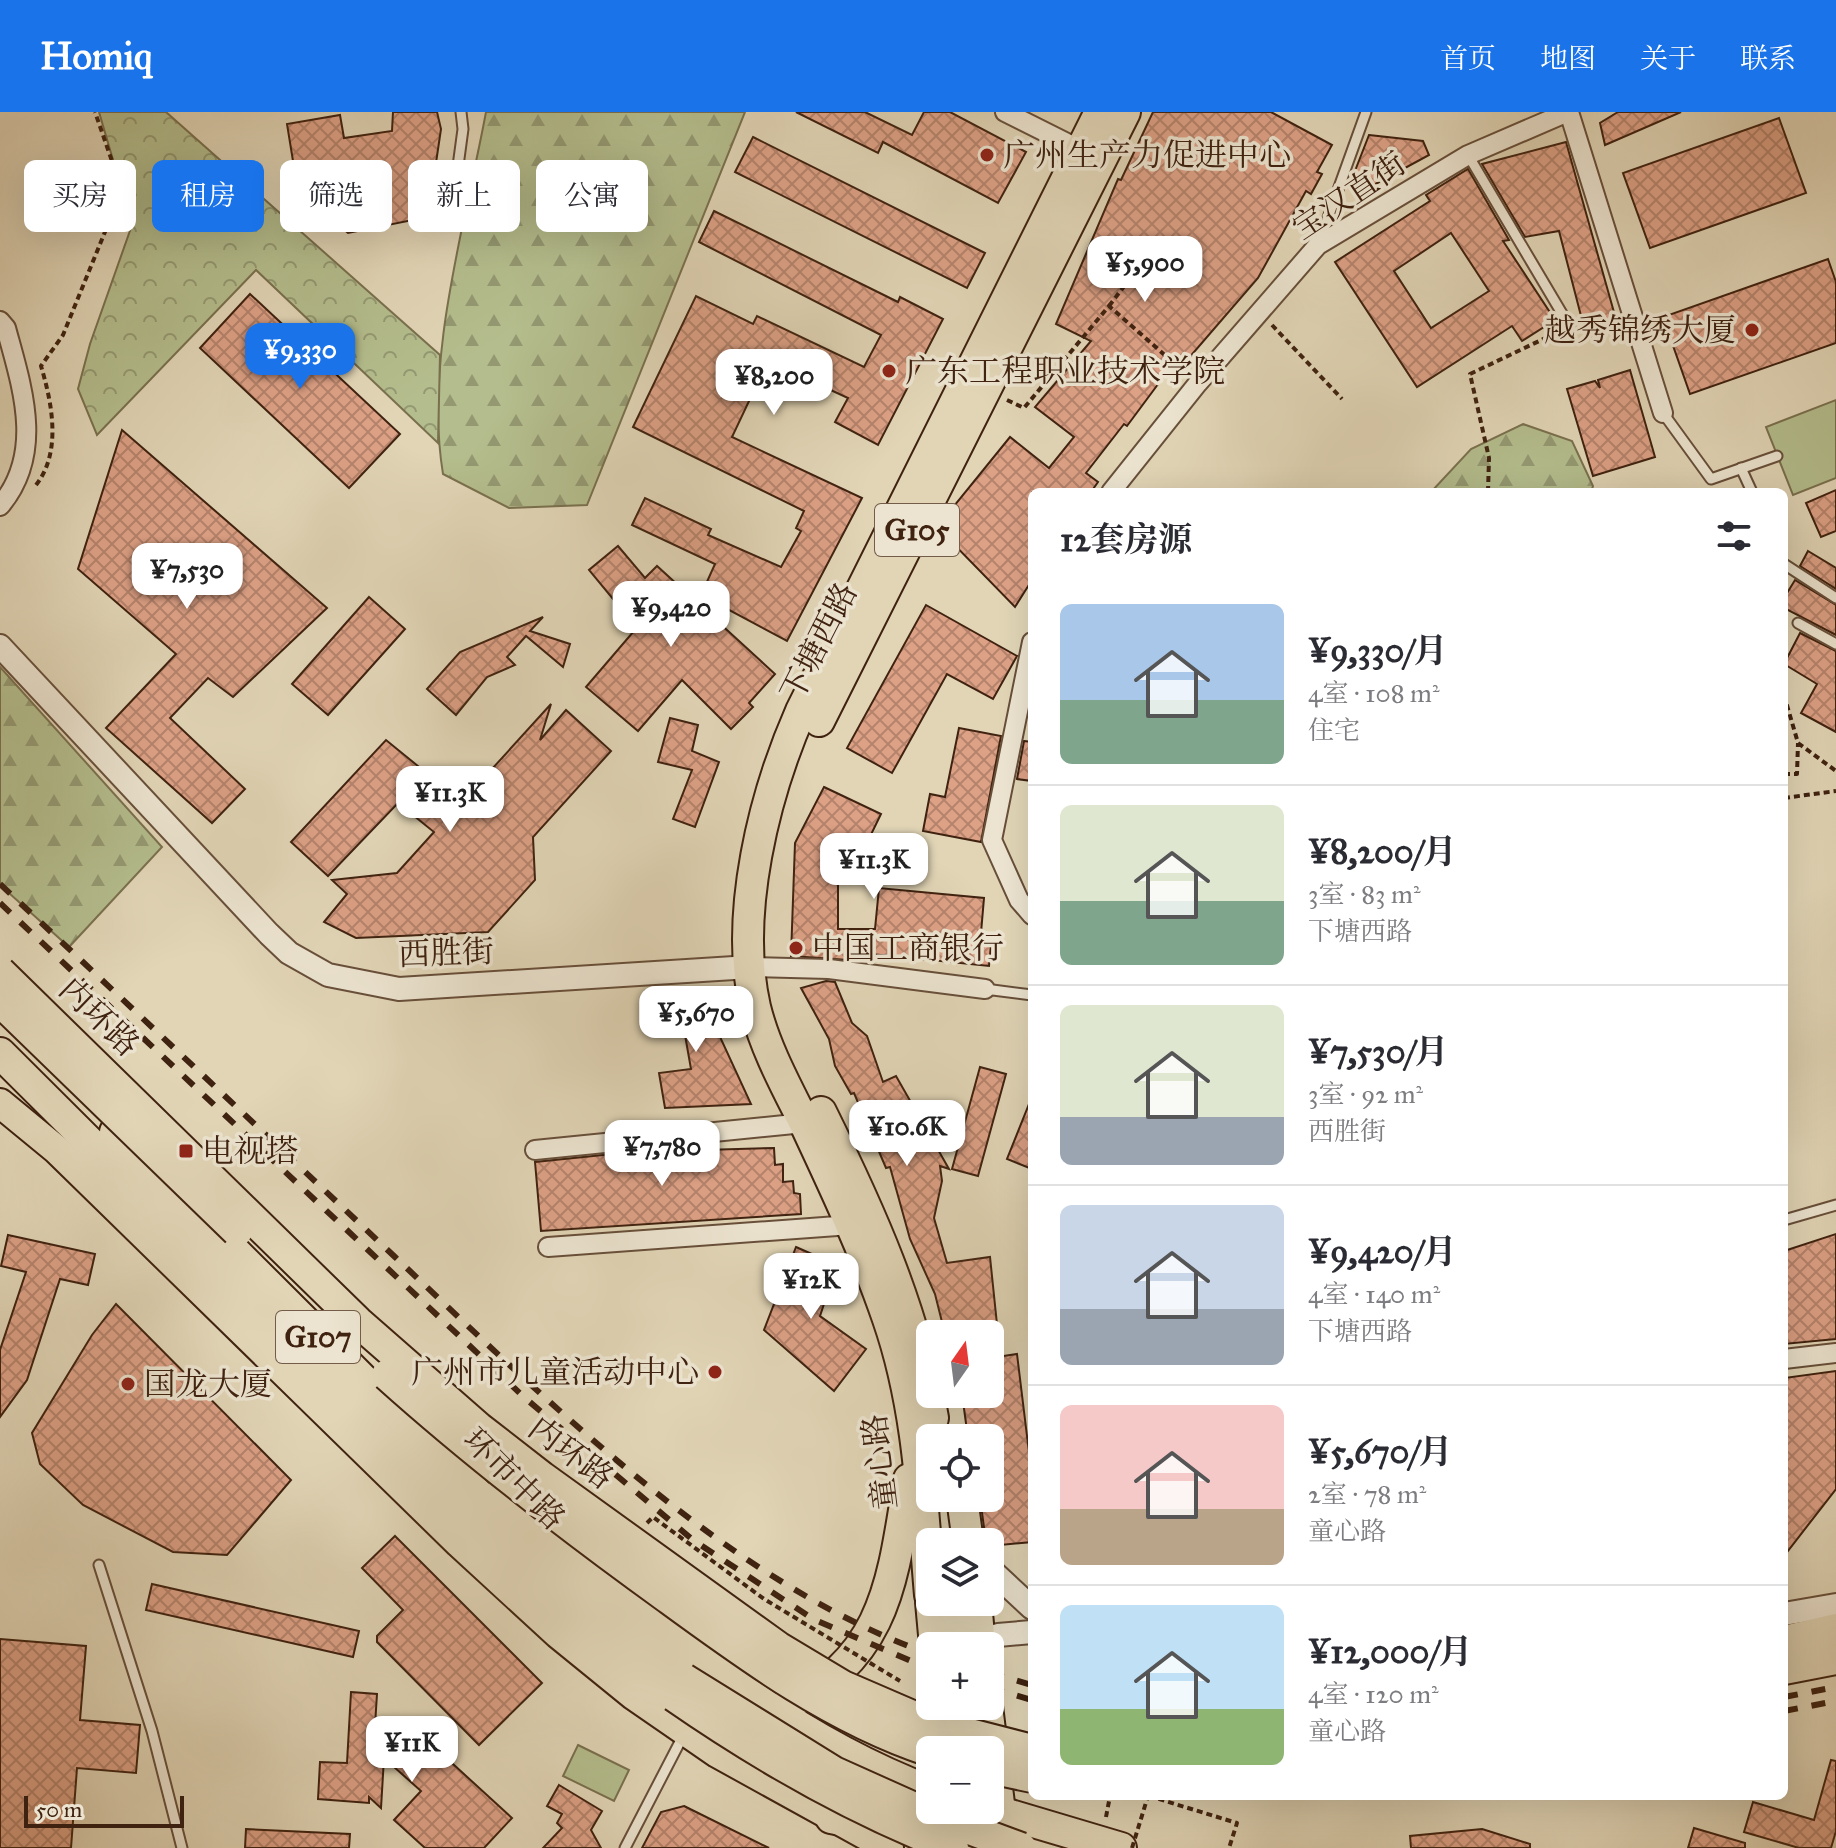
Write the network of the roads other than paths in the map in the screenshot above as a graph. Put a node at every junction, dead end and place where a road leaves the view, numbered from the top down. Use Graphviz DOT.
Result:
graph roads {
  1 [pos="461,112"];
  2 [pos="1005,112"];
  3 [pos="1100,112"];
  4 [pos="1125,112"];
  5 [pos="1366,112"];
  6 [pos="1568,112"];
  7 [pos="1081,150"];
  8 [pos="1468,155"];
  9 [pos="459,160"];
  10 [pos="1318,245"];
  11 [pos="0,321"];
  12 [pos="1570,327"];
  13 [pos="1663,413"];
  14 [pos="1777,456"];
  15 [pos="1741,468"];
  16 [pos="1114,488"];
  17 [pos="1750,488"];
  18 [pos="0,506"];
  19 [pos="1788,567"];
  20 [pos="1836,598"];
  21 [pos="1798,623"];
  22 [pos="1836,644"];
  23 [pos="0,646"];
  24 [pos="1028,662"];
  25 [pos="1028,910"];
  26 [pos="759,967"];
  27 [pos="0,972"];
  28 [pos="0,987"];
  29 [pos="985,989"];
  30 [pos="1028,994"];
  31 [pos="0,1001"];
  32 [pos="0,1019"];
  33 [pos="0,1053"];
  34 [pos="0,1085"];
  35 [pos="0,1103"];
  36 [pos="804,1123"];
  37 [pos="57,1150"];
  38 [pos="535,1150"];
  39 [pos="1836,1205"];
  40 [pos="1788,1219"];
  41 [pos="851,1225"];
  42 [pos="248,1229"];
  43 [pos="548,1247"];
  44 [pos="254,1273"];
  45 [pos="1836,1353"];
  46 [pos="1788,1359"];
  47 [pos="382,1400"];
  48 [pos="930,1424"];
  49 [pos="932,1424"];
  50 [pos="354,1440"];
  51 [pos="463,1454"];
  52 [pos="433,1486"];
  53 [pos="916,1487"];
  54 [pos="99,1565"];
  55 [pos="1004,1582"];
  56 [pos="1028,1604"];
  57 [pos="1836,1605"];
  58 [pos="1788,1613"];
  59 [pos="1836,1629"];
  60 [pos="1028,1632"];
  61 [pos="1004,1634"];
  62 [pos="1788,1640"];
  63 [pos="1836,1659"];
  64 [pos="1788,1668"];
  65 [pos="679,1687"];
  66 [pos="779,1709"];
  67 [pos="807,1728"];
  68 [pos="686,1731"];
  69 [pos="916,1745"];
  70 [pos="1028,1749"];
  71 [pos="1004,1771"];
  72 [pos="1028,1776"];
  73 [pos="768,1784"];
  74 [pos="916,1784"];
  75 [pos="916,1812"];
  76 [pos="831,1818"];
  77 [pos="947,1824"];
  78 [pos="971,1824"];
  79 [pos="990,1824"];
  80 [pos="1112,1841"];
  81 [pos="182,1848"];
  82 [pos="625,1848"];
  83 [pos="861,1848"];
  84 [pos="889,1848"];
  85 [pos="984,1848"];
  86 [pos="1004,1848"];
  87 [pos="1021,1848"];
  1 -- 9 [label="lane"];
  2 -- 7 [label="street"];
  3 -- 7 [label="highway, 下塘西路 / G105"];
  4 -- 26 [label="highway, 下塘西路 / G105"];
  5 -- 10 [label="lane"];
  6 -- 8 [label="street, 宝汉直街"];
  6 -- 13 [label="street"];
  7 -- 26 [label="highway, 下塘西路 / G105"];
  8 -- 10 [label="street, 宝汉直街"];
  8 -- 12 [label="lane"];
  10 -- 16 [label="street, 宝汉直街"];
  11 -- 18 [label="street"];
  13 -- 15 [label="lane"];
  14 -- 15 [label="lane"];
  15 -- 17 [label="lane"];
  19 -- 20 [label="lane"];
  21 -- 22 [label="lane"];
  23 -- 26 [label="street, 西胜街"];
  24 -- 25 [label="street"];
  26 -- 29 [label="street, 西胜街"];
  26 -- 36 [label="highway, 童心路 / G105"];
  26 -- 49 [label="highway, 童心路 / G105"];
  27 -- 70 [label="highway, 内环路, bridge"];
  28 -- 42 [label="highway"];
  29 -- 30 [label="lane, 西胜街"];
  31 -- 69 [label="highway, 内环路, bridge"];
  32 -- 44 [label="highway, 环市中路"];
  33 -- 52 [label="highway, 环市中路"];
  34 -- 37 [label="street"];
  35 -- 37 [label="main road"];
  36 -- 38 [label="street"];
  36 -- 41 [label="highway, 童心路 / G105"];
  37 -- 50 [label="main road"];
  39 -- 40 [label="lane"];
  41 -- 43 [label="street"];
  41 -- 48 [label="highway, 童心路 / G105"];
  42 -- 44 [label="highway"];
  42 -- 51 [label="highway"];
  44 -- 47 [label="highway, 环市中路 / G107"];
  45 -- 46 [label="street"];
  47 -- 51 [label="main road, 环市中路"];
  47 -- 65 [label="highway, 环市中路"];
  50 -- 52 [label="highway"];
  50 -- 68 [label="main road"];
  51 -- 66 [label="main road, 环市中路"];
  52 -- 65 [label="highway, 环市中路"];
  53 -- 66 [label="highway"];
  54 -- 81 [label="lane"];
  55 -- 56 [label="street"];
  57 -- 58 [label="street"];
  59 -- 62 [label="highway"];
  60 -- 61 [label="street"];
  63 -- 64 [label="highway"];
  65 -- 75 [label="highway, 环市中路, bridge"];
  65 -- 87 [label="highway, 环市中路, bridge"];
  66 -- 67 [label="main road, 环市中路"];
  67 -- 73 [label="main road"];
  67 -- 74 [label="main road, 环市中路"];
  68 -- 73 [label="main road"];
  68 -- 82 [label="lane"];
  71 -- 72 [label="highway, bridge"];
  73 -- 76 [label="main road"];
  76 -- 77 [label="highway"];
  76 -- 83 [label="main road"];
  76 -- 84 [label="main road"];
  78 -- 85 [label="highway"];
  79 -- 80 [label="highway, 环市中路"];
  80 -- 86 [label="highway"];
}
